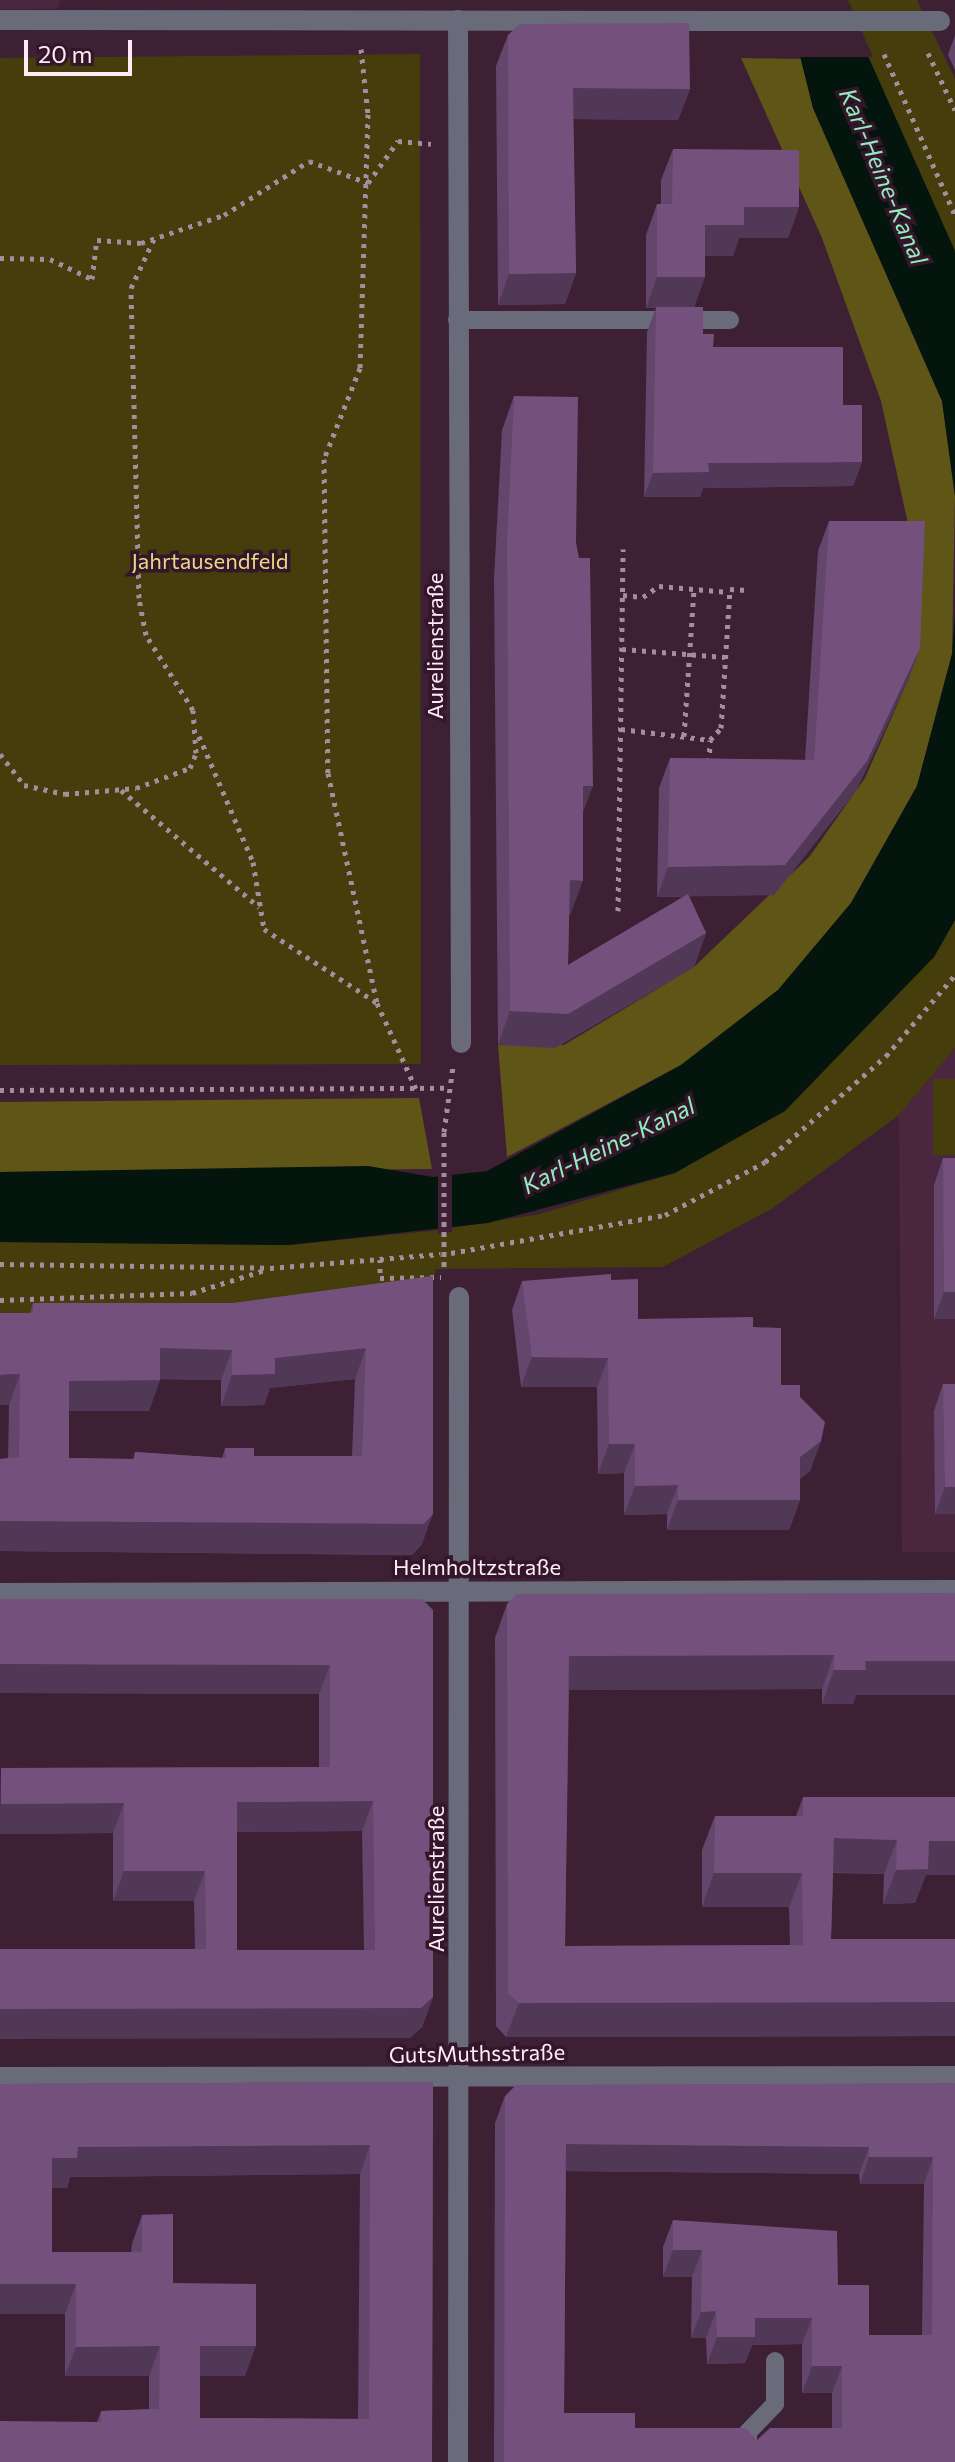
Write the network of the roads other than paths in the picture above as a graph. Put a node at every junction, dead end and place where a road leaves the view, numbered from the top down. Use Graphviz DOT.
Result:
graph roads {
  1 [pos="0,20"];
  2 [pos="458,20"];
  3 [pos="947,21"];
  4 [pos="457,320"];
  5 [pos="730,320"];
  6 [pos="461,1043"];
  7 [pos="459,1297"];
  8 [pos="461,1590"];
  9 [pos="955,1590"];
  10 [pos="0,1593"];
  11 [pos="955,2076"];
  12 [pos="0,2077"];
  13 [pos="460,2079"];
  14 [pos="775,2361"];
  15 [pos="748,2455"];
  16 [pos="458,2462"];
  1 -- 2 [label="street"];
  2 -- 3 [label="street, bridge"];
  2 -- 4 [label="street, Aurelienstraße"];
  4 -- 5 [label="lane"];
  4 -- 6 [label="street, Aurelienstraße"];
  7 -- 8 [label="street, Aurelienstraße"];
  8 -- 9 [label="street, Helmholtzstraße"];
  8 -- 10 [label="street, Helmholtzstraße"];
  8 -- 13 [label="street, Aurelienstraße"];
  11 -- 13 [label="street, GutsMuthsstraße"];
  12 -- 13 [label="street, GutsMuthsstraße"];
  13 -- 16 [label="street, Aurelienstraße"];
  14 -- 15 [label="lane"];
}
